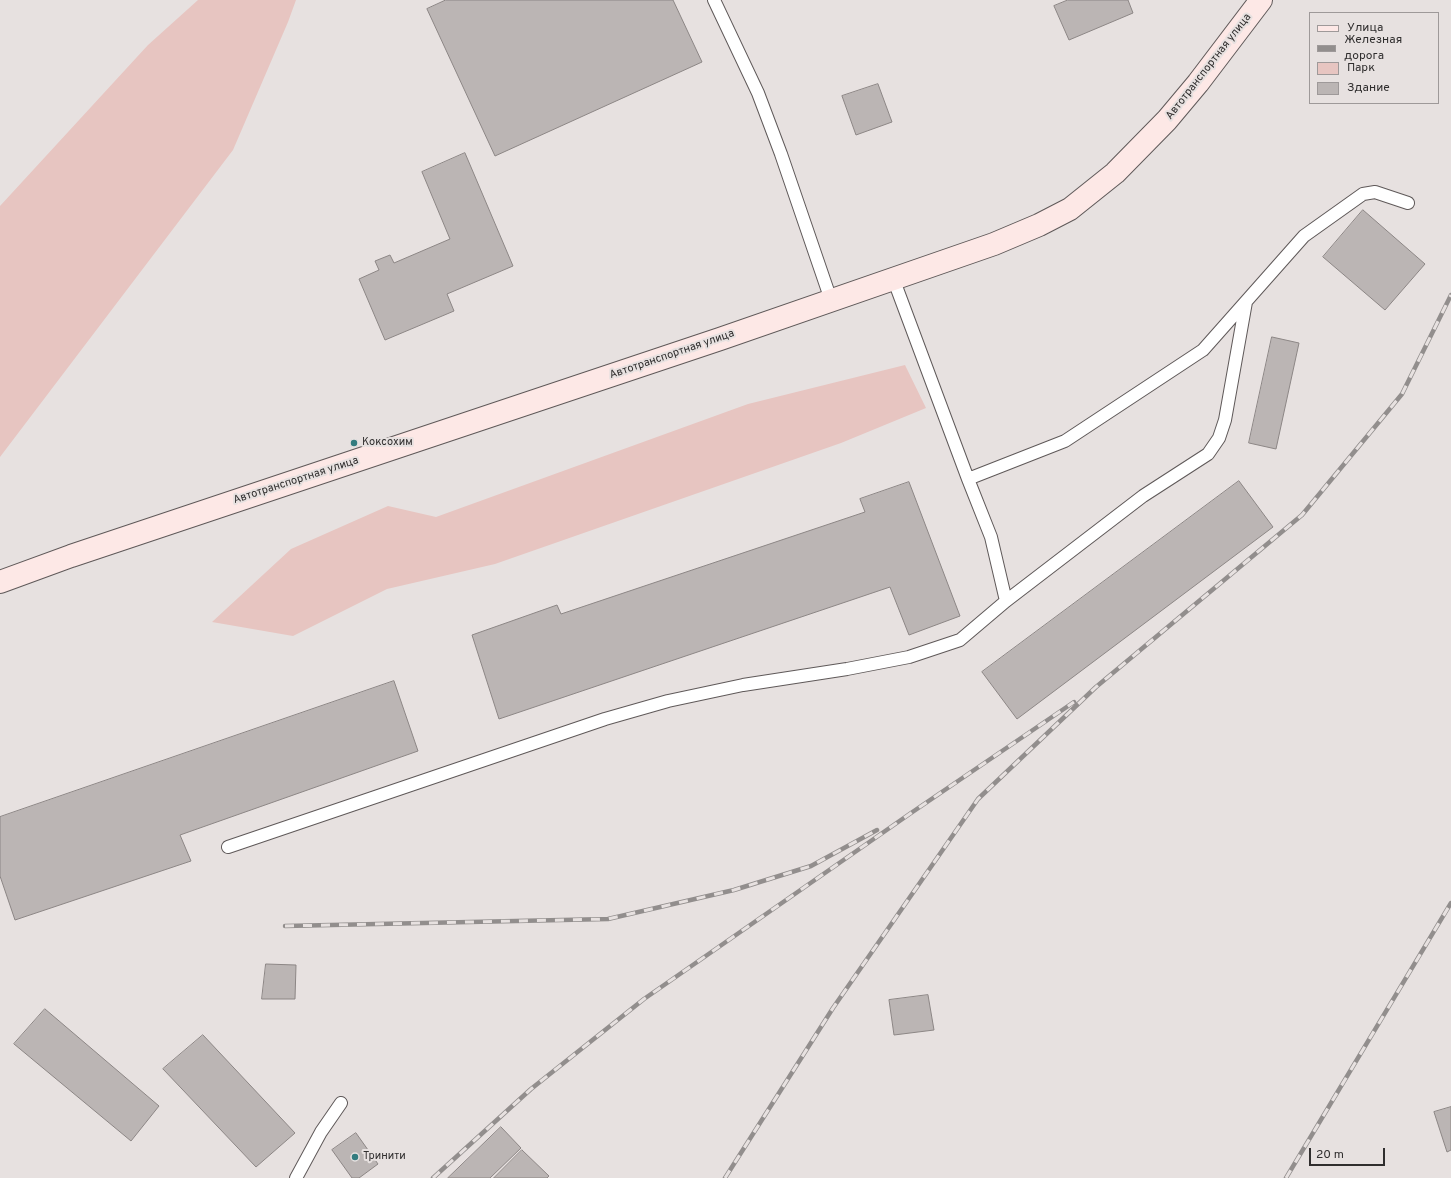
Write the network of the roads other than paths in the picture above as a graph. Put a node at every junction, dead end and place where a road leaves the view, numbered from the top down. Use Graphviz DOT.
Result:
graph roads {
  1 [pos="714,0"];
  2 [pos="1261,0"];
  3 [pos="1408,204"];
  4 [pos="893,278"];
  5 [pos="831,300"];
  6 [pos="1246,302"];
  7 [pos="968,479"];
  8 [pos="0,582"];
  9 [pos="1006,601"];
  10 [pos="228,847"];
  11 [pos="341,1103"];
  12 [pos="296,1178"];
  1 -- 5 [label="lane"];
  2 -- 4 [label="main road, Автотранспортная улица"];
  3 -- 6 [label="lane"];
  4 -- 5 [label="main road, Автотранспортная улица"];
  4 -- 7 [label="lane"];
  5 -- 8 [label="main road, Автотранспортная улица"];
  6 -- 7 [label="lane"];
  6 -- 9 [label="lane"];
  7 -- 9 [label="lane"];
  9 -- 10 [label="lane"];
  11 -- 12 [label="lane"];
}
